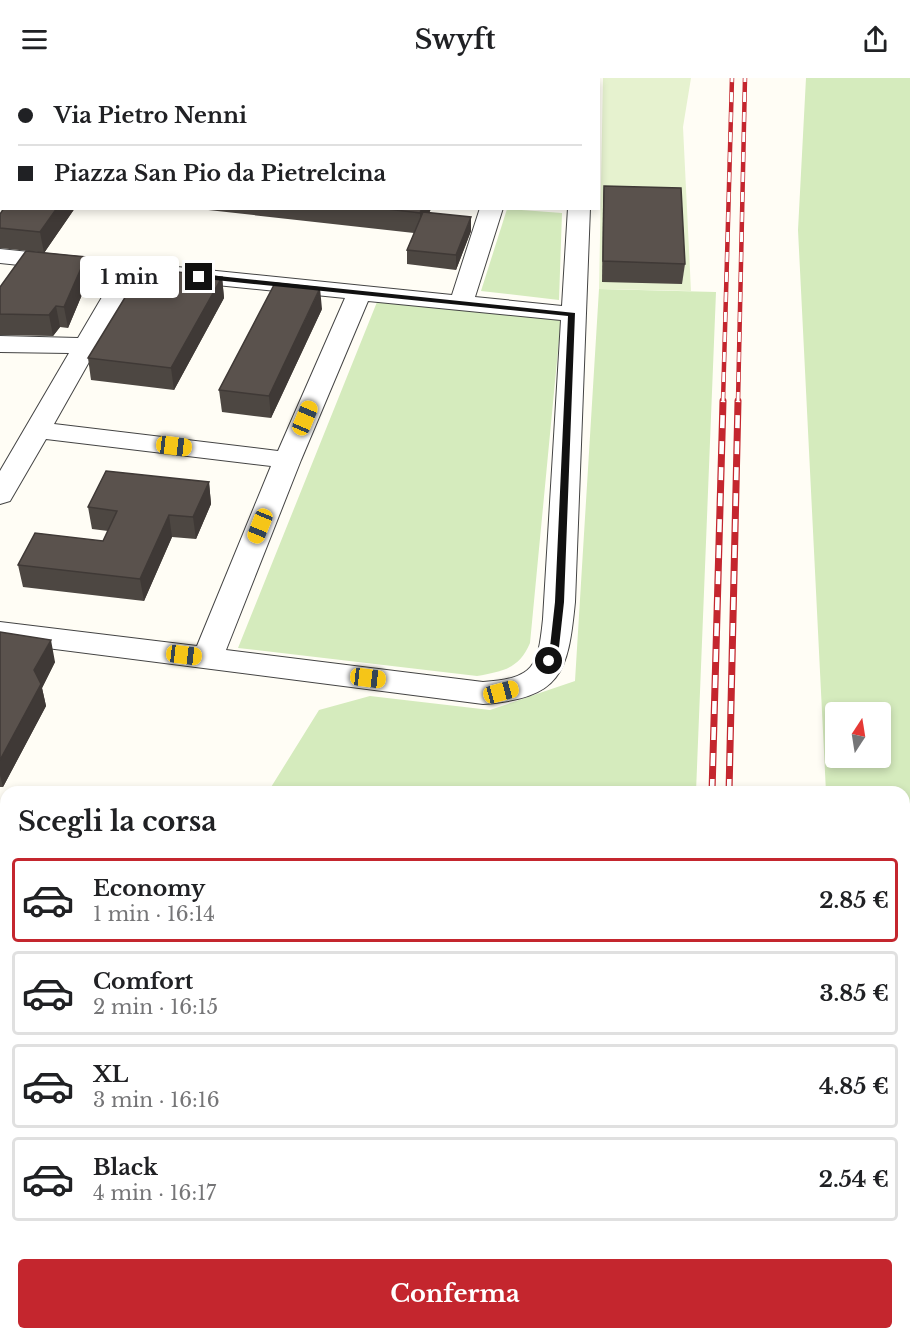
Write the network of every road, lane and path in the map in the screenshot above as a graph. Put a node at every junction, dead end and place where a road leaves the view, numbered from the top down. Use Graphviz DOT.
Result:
graph roads {
  1 [pos="491,210"];
  2 [pos="579,210"];
  3 [pos="0,256"];
  4 [pos="130,269"];
  5 [pos="359,293"];
  6 [pos="461,304"];
  7 [pos="572,314"];
  8 [pos="0,344"];
  9 [pos="87,345"];
  10 [pos="39,430"];
  11 [pos="287,460"];
  12 [pos="0,495"];
  13 [pos="0,632"];
  14 [pos="207,658"];
  1 -- 6 [label="street"];
  2 -- 7 [label="street"];
  3 -- 4 [label="street"];
  4 -- 5 [label="street"];
  4 -- 9 [label="street"];
  5 -- 6 [label="street"];
  5 -- 11 [label="street"];
  6 -- 7 [label="street"];
  7 -- 14 [label="street"];
  8 -- 9 [label="street"];
  9 -- 10 [label="street"];
  10 -- 11 [label="street"];
  10 -- 12 [label="street"];
  11 -- 14 [label="street"];
  13 -- 14 [label="street"];
}
